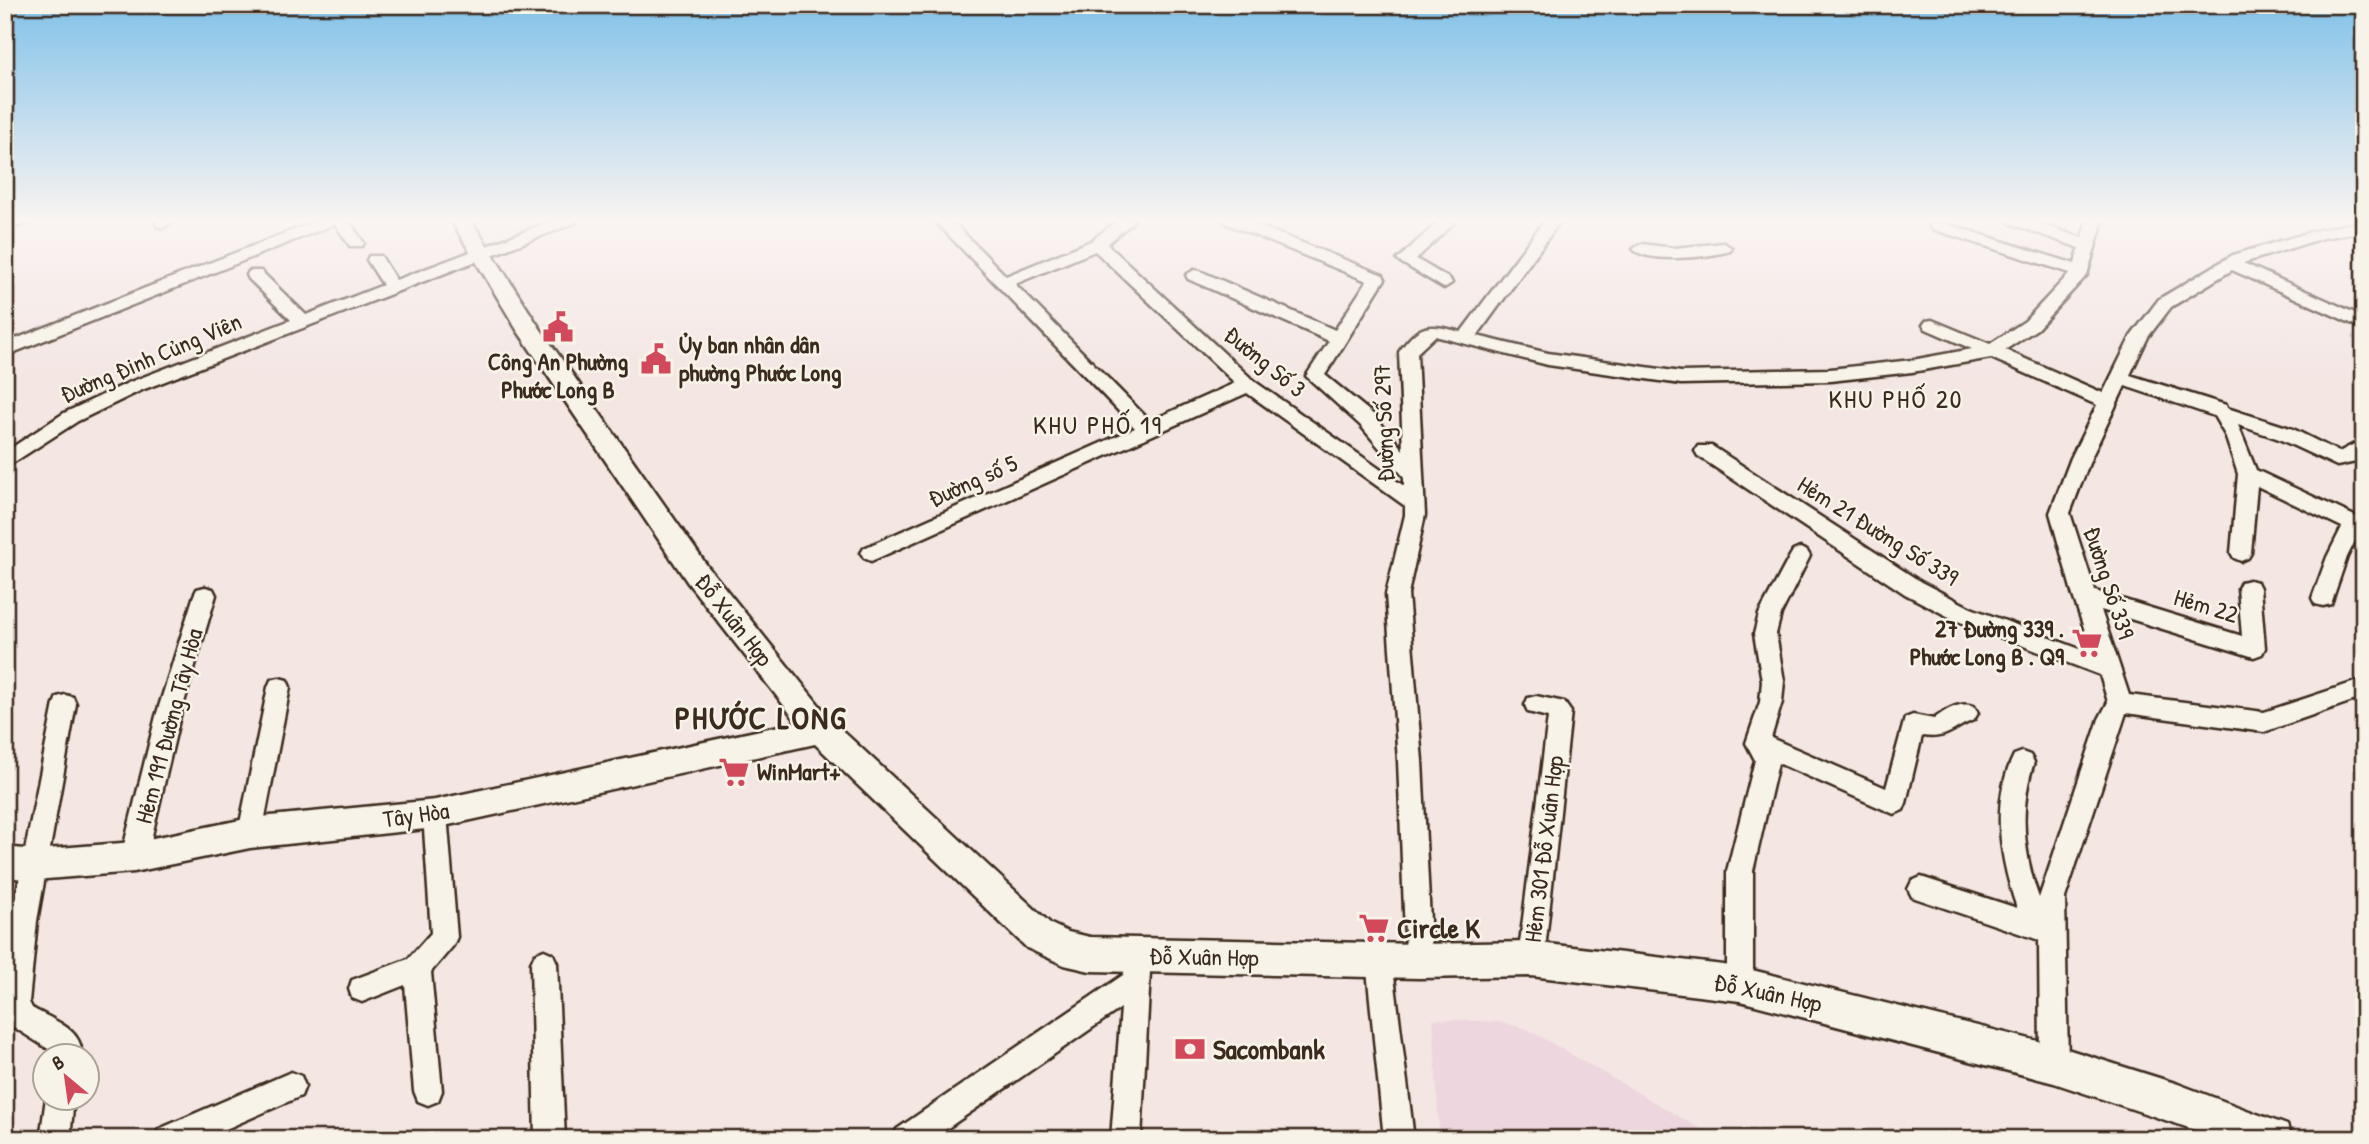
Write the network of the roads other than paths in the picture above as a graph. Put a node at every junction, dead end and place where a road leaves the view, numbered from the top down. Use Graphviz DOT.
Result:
graph roads {
  1 [pos="198,273"];
  2 [pos="383,273"];
  3 [pos="428,273"];
  4 [pos="494,273"];
  5 [pos="994,273"];
  6 [pos="1026,273"];
  7 [pos="1128,273"];
  8 [pos="1363,273"];
  9 [pos="1428,273"];
  10 [pos="1514,273"];
  11 [pos="2079,273"];
  12 [pos="2215,273"];
  13 [pos="2252,273"];
  14 [pos="255,275"];
  15 [pos="1194,275"];
  16 [pos="1003,283"];
  17 [pos="1444,283"];
  18 [pos="392,287"];
  19 [pos="303,322"];
  20 [pos="1932,324"];
  21 [pos="2364,324"];
  22 [pos="1466,338"];
  23 [pos="1340,339"];
  24 [pos="5,350"];
  25 [pos="1990,352"];
  26 [pos="2120,378"];
  27 [pos="1248,385"];
  28 [pos="2108,401"];
  29 [pos="2219,410"];
  30 [pos="1148,430"];
  31 [pos="2364,446"];
  32 [pos="1705,451"];
  33 [pos="5,461"];
  34 [pos="2248,474"];
  35 [pos="1413,475"];
  36 [pos="1413,502"];
  37 [pos="2241,553"];
  38 [pos="871,554"];
  39 [pos="1800,556"];
  40 [pos="2249,588"];
  41 [pos="205,595"];
  42 [pos="2084,596"];
  43 [pos="2323,598"];
  44 [pos="2109,669"];
  45 [pos="279,687"];
  46 [pos="2364,688"];
  47 [pos="65,704"];
  48 [pos="2120,704"];
  49 [pos="1536,705"];
  50 [pos="1966,713"];
  51 [pos="821,730"];
  52 [pos="1758,743"];
  53 [pos="2022,762"];
  54 [pos="435,814"];
  55 [pos="250,833"];
  56 [pos="134,857"];
  57 [pos="19,864"];
  58 [pos="1921,889"];
  59 [pos="2046,930"];
  60 [pos="1531,959"];
  61 [pos="1379,960"];
  62 [pos="1419,961"];
  63 [pos="544,963"];
  64 [pos="417,968"];
  65 [pos="1137,968"];
  66 [pos="1740,984"];
  67 [pos="362,989"];
  68 [pos="63,1042"];
  69 [pos="2054,1064"];
  70 [pos="291,1086"];
  71 [pos="428,1091"];
  72 [pos="58,1112"];
  73 [pos="55,1139"];
  74 [pos="169,1139"];
  75 [pos="550,1139"];
  76 [pos="907,1139"];
  77 [pos="1126,1139"];
  78 [pos="1399,1139"];
  79 [pos="2273,1139"];
  1 -- 24 [label="street"];
  2 -- 18 [label="street"];
  3 -- 18 [label="street, Đường Đinh Củng Viên"];
  4 -- 51 [label="main road, Đỗ Xuân Hợp"];
  5 -- 16 [label="street"];
  6 -- 16 [label="street"];
  7 -- 27 [label="street, Đường Số 3"];
  8 -- 23 [label="street"];
  9 -- 17 [label="street"];
  10 -- 22 [label="street"];
  11 -- 25 [label="street"];
  12 -- 26 [label="street, Đường Số 339"];
  13 -- 21 [label="street"];
  14 -- 19 [label="street"];
  15 -- 23 [label="street"];
  16 -- 30 [label="street"];
  18 -- 19 [label="street, Đường Đinh Củng Viên"];
  19 -- 33 [label="street, Đường Đinh Củng Viên"];
  20 -- 25 [label="street"];
  22 -- 25 [label="street, Đường Số 297"];
  22 -- 35 [label="street, Đường Số 297"];
  23 -- 35 [label="street"];
  25 -- 28 [label="street"];
  26 -- 28 [label="street, Đường Số 339"];
  26 -- 29 [label="street"];
  27 -- 30 [label="street, Đường số 5"];
  27 -- 36 [label="street, Đường Số 3"];
  28 -- 42 [label="street, Đường Số 339"];
  29 -- 31 [label="street"];
  29 -- 34 [label="street"];
  30 -- 38 [label="street, Đường số 5"];
  32 -- 44 [label="street, Hẻm 21 Đường Số 339"];
  34 -- 37 [label="street"];
  34 -- 43 [label="street"];
  35 -- 36 [label="street, Đường Số 297"];
  36 -- 62 [label="street, Đường Số 297"];
  39 -- 52 [label="street"];
  40 -- 42 [label="street, Hẻm 22"];
  41 -- 56 [label="street, Hẻm 191 Đường Tây Hòa"];
  42 -- 44 [label="street, Đường Số 339"];
  44 -- 48 [label="street, Đường Số 339"];
  45 -- 55 [label="street"];
  46 -- 48 [label="street"];
  47 -- 57 [label="street"];
  48 -- 59 [label="street"];
  49 -- 60 [label="street, Hẻm 301 Đỗ Xuân Hợp"];
  50 -- 52 [label="street"];
  51 -- 54 [label="main road, Tây Hòa"];
  51 -- 65 [label="main road, Đỗ Xuân Hợp"];
  52 -- 66 [label="street"];
  53 -- 59 [label="street"];
  54 -- 55 [label="main road, Tây Hòa"];
  54 -- 64 [label="street"];
  55 -- 56 [label="main road, Tây Hòa"];
  56 -- 57 [label="main road, Tây Hòa"];
  57 -- 68 [label="street"];
  58 -- 59 [label="street"];
  59 -- 69 [label="street"];
  60 -- 62 [label="main road, Đỗ Xuân Hợp"];
  60 -- 66 [label="main road, Đỗ Xuân Hợp"];
  61 -- 62 [label="main road, Đỗ Xuân Hợp"];
  61 -- 65 [label="main road, Đỗ Xuân Hợp"];
  61 -- 78 [label="street"];
  63 -- 75 [label="street"];
  64 -- 67 [label="street"];
  64 -- 71 [label="street"];
  65 -- 76 [label="street"];
  65 -- 77 [label="street"];
  66 -- 69 [label="main road, Đỗ Xuân Hợp"];
  69 -- 79 [label="main road, Đỗ Xuân Hợp"];
  70 -- 74 [label="street"];
  72 -- 73 [label="street"];
}
